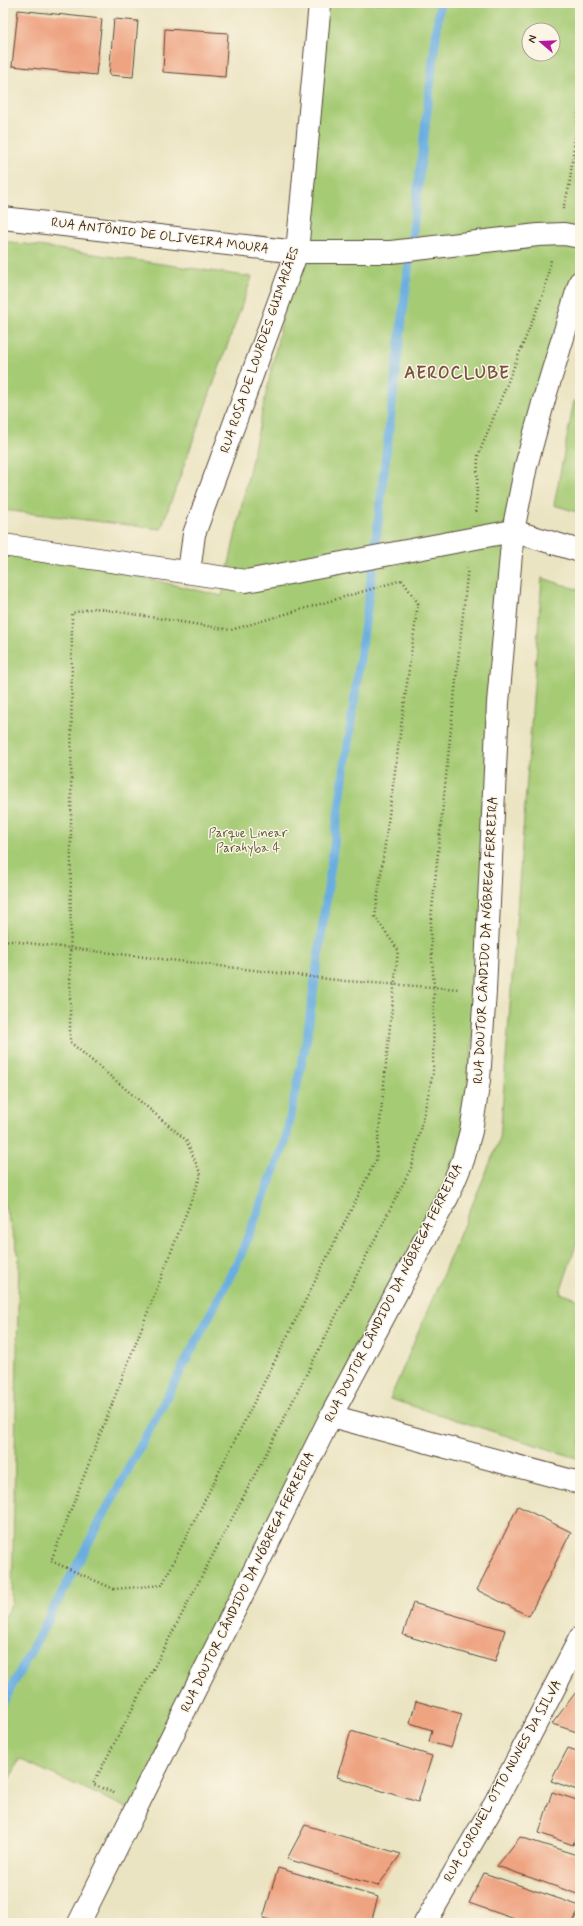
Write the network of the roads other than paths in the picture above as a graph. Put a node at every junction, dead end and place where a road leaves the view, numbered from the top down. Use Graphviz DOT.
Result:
graph roads {
  1 [pos="320,3"];
  2 [pos="3,218"];
  3 [pos="580,237"];
  4 [pos="297,252"];
  5 [pos="580,282"];
  6 [pos="513,531"];
  7 [pos="3,545"];
  8 [pos="580,551"];
  9 [pos="189,572"];
  10 [pos="331,1416"];
  11 [pos="580,1483"];
  12 [pos="580,1638"];
  13 [pos="79,1923"];
  14 [pos="425,1923"];
  1 -- 4 [label="street, RUA ROSA DE LOURDES GUIMARÃES"];
  2 -- 4 [label="street, RUA ANTÔNIO DE OLIVEIRA MOURA"];
  3 -- 4 [label="street, RUA ANTÔNIO DE OLIVEIRA MOURA"];
  4 -- 9 [label="street, RUA ROSA DE LOURDES GUIMARÃES"];
  5 -- 6 [label="street, RUA DOUTOR CÂNDIDO DA NÓBREGA FERREIRA"];
  6 -- 8 [label="street"];
  6 -- 9 [label="street"];
  6 -- 10 [label="street, RUA DOUTOR CÂNDIDO DA NÓBREGA FERREIRA"];
  7 -- 9 [label="street"];
  10 -- 11 [label="street"];
  10 -- 13 [label="street, RUA DOUTOR CÂNDIDO DA NÓBREGA FERREIRA"];
  12 -- 14 [label="street, RUA CORONEL OTTO NUNES DA SILVA"];
}
